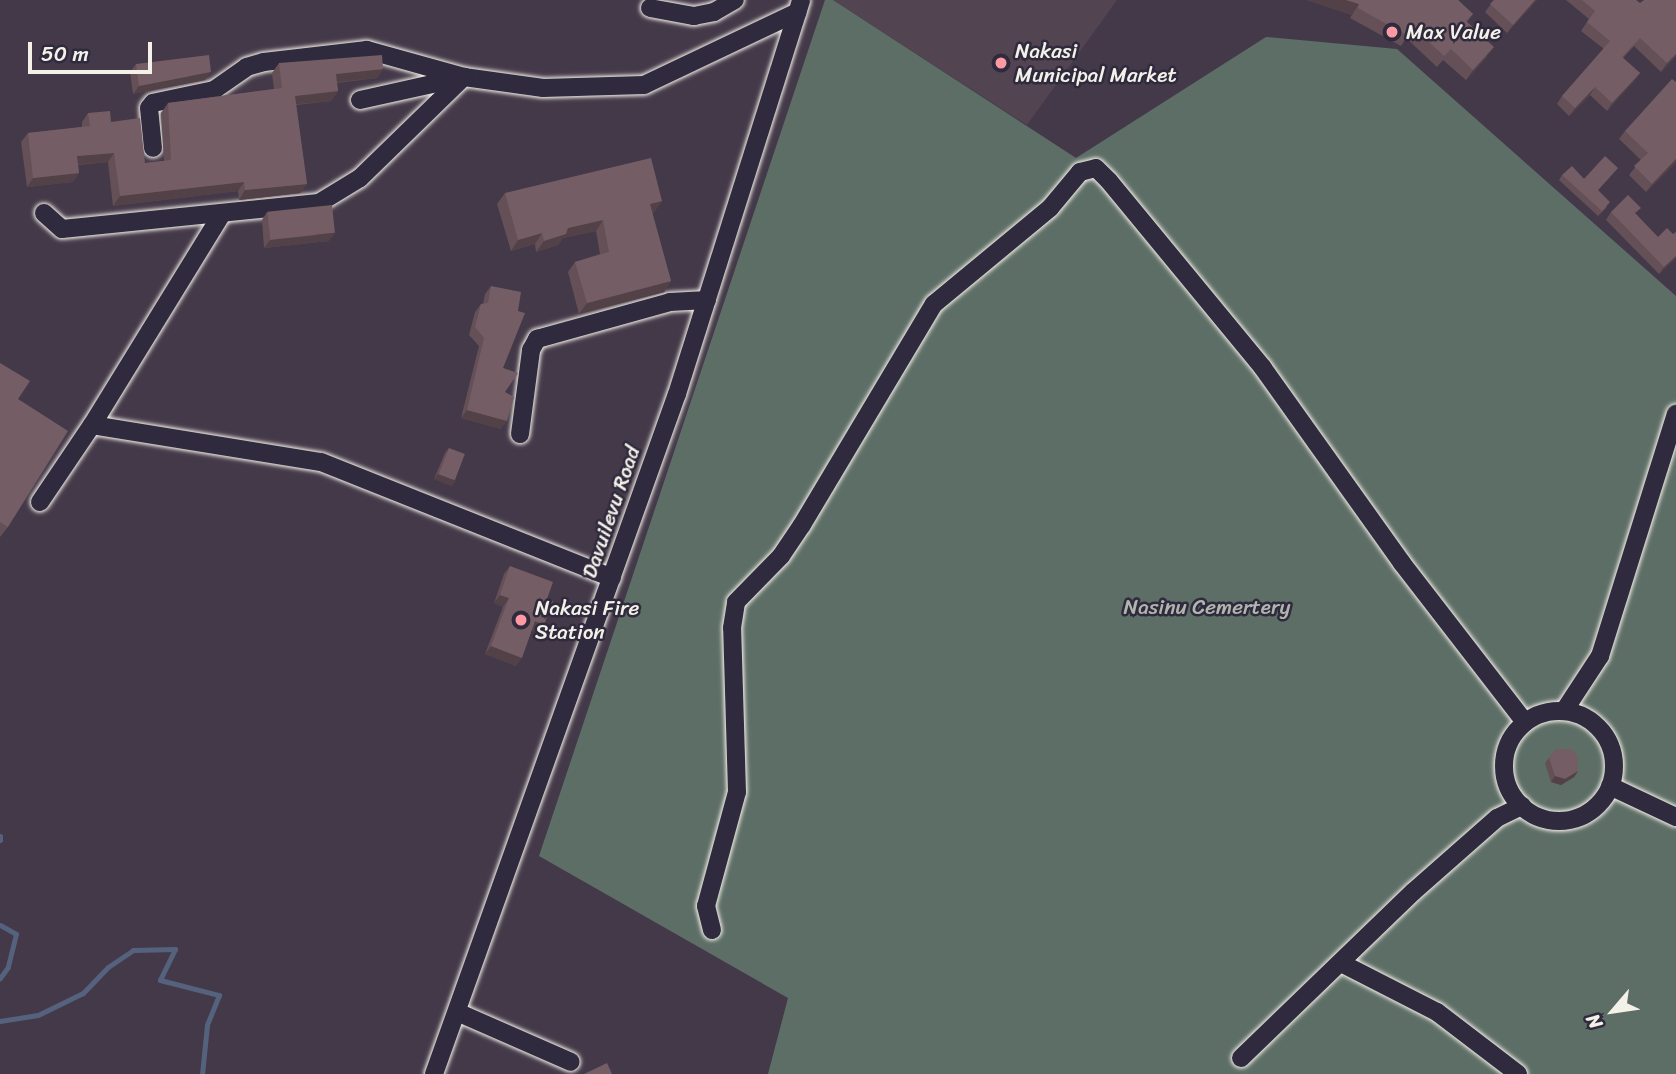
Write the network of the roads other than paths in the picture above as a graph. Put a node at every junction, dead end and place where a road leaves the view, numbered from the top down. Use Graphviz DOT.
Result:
graph roads {
  1 [pos="734,0"];
  2 [pos="800,6"];
  3 [pos="650,8"];
  4 [pos="464,77"];
  5 [pos="360,100"];
  6 [pos="153,148"];
  7 [pos="44,212"];
  8 [pos="221,215"];
  9 [pos="707,300"];
  10 [pos="1676,414"];
  11 [pos="92,425"];
  12 [pos="520,434"];
  13 [pos="40,502"];
  14 [pos="612,578"];
  15 [pos="1564,711"];
  16 [pos="1525,722"];
  17 [pos="1610,786"];
  18 [pos="1521,806"];
  19 [pos="1676,817"];
  20 [pos="712,930"];
  21 [pos="1343,964"];
  22 [pos="457,1012"];
  23 [pos="1241,1058"];
  24 [pos="571,1062"];
  25 [pos="434,1074"];
  26 [pos="1517,1074"];
  1 -- 3 [label="street"];
  2 -- 4 [label="street"];
  2 -- 9 [label="street, Davuilevu Road"];
  4 -- 5 [label="street"];
  4 -- 6 [label="street"];
  4 -- 8 [label="street"];
  7 -- 8 [label="street"];
  8 -- 11 [label="street"];
  9 -- 12 [label="street"];
  9 -- 14 [label="street, Davuilevu Road"];
  10 -- 15 [label="street"];
  11 -- 13 [label="street"];
  11 -- 14 [label="street"];
  14 -- 22 [label="street, Davuilevu Road"];
  15 -- 16 [label="street"];
  15 -- 17 [label="street"];
  16 -- 18 [label="street"];
  16 -- 20 [label="street"];
  17 -- 18 [label="street"];
  17 -- 19 [label="street"];
  18 -- 21 [label="street"];
  21 -- 23 [label="street"];
  21 -- 26 [label="street"];
  22 -- 24 [label="street"];
  22 -- 25 [label="street, Davuilevu Road"];
}
